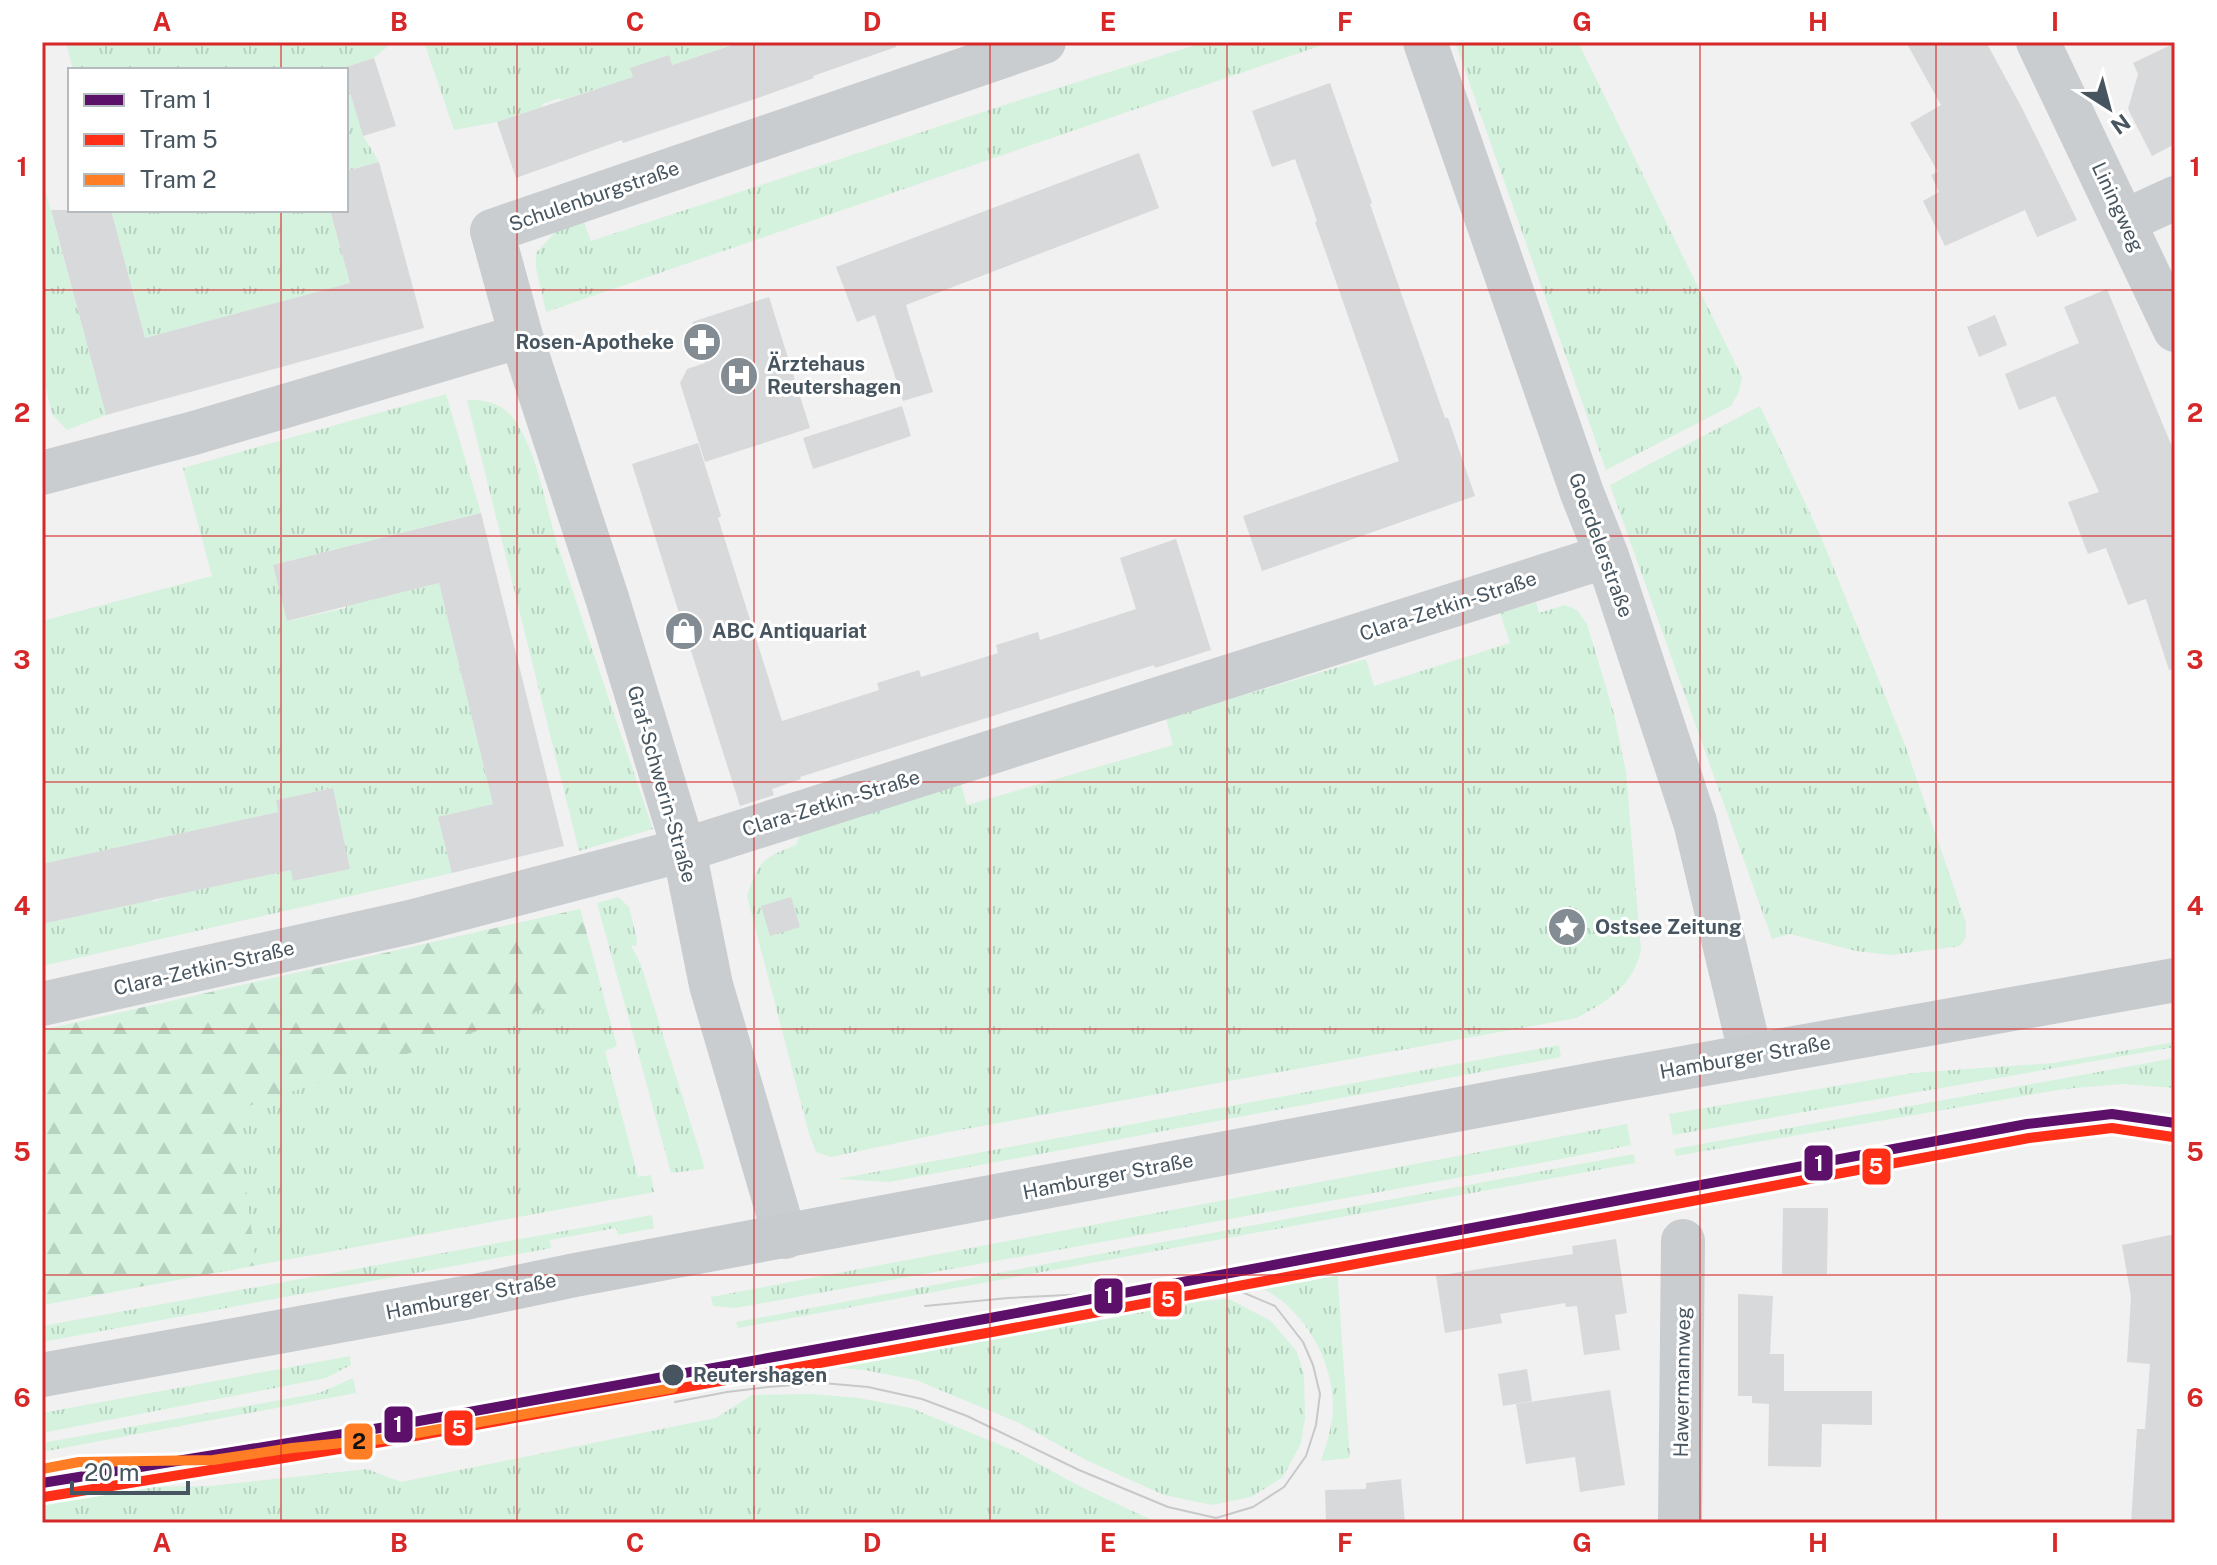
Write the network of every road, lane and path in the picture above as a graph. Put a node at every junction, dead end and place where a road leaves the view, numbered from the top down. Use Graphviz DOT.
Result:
graph roads {
  1 [pos="1044,42"];
  2 [pos="1425,42"];
  3 [pos="2038,42"];
  4 [pos="959,56"];
  5 [pos="2175,198"];
  6 [pos="2125,221"];
  7 [pos="2175,330"];
  8 [pos="521,336"];
  9 [pos="42,473"];
  10 [pos="1589,562"];
  11 [pos="684,850"];
  12 [pos="2175,980"];
  13 [pos="42,1004"];
  14 [pos="1751,1056"];
  15 [pos="785,1237"];
  16 [pos="1683,1241"];
  17 [pos="42,1375"];
  18 [pos="1680,1523"];
  1 -- 4 [label="street, Schulenburgstraße"];
  2 -- 10 [label="street, Goerdelerstraße"];
  3 -- 6 [label="street, Liningweg"];
  4 -- 8 [label="street, Schulenburgstraße"];
  5 -- 6 [label="street"];
  6 -- 7 [label="street, Liningweg"];
  8 -- 9 [label="street"];
  8 -- 11 [label="street, Graf-Schwerin-Straße"];
  10 -- 11 [label="street, Clara-Zetkin-Straße"];
  10 -- 14 [label="street, Goerdelerstraße"];
  11 -- 13 [label="street, Clara-Zetkin-Straße"];
  11 -- 15 [label="street, Graf-Schwerin-Straße"];
  12 -- 14 [label="main road, Hamburger Straße"];
  14 -- 15 [label="main road, Hamburger Straße"];
  15 -- 17 [label="main road, Hamburger Straße"];
  16 -- 18 [label="street, Hawermannweg"];
}
